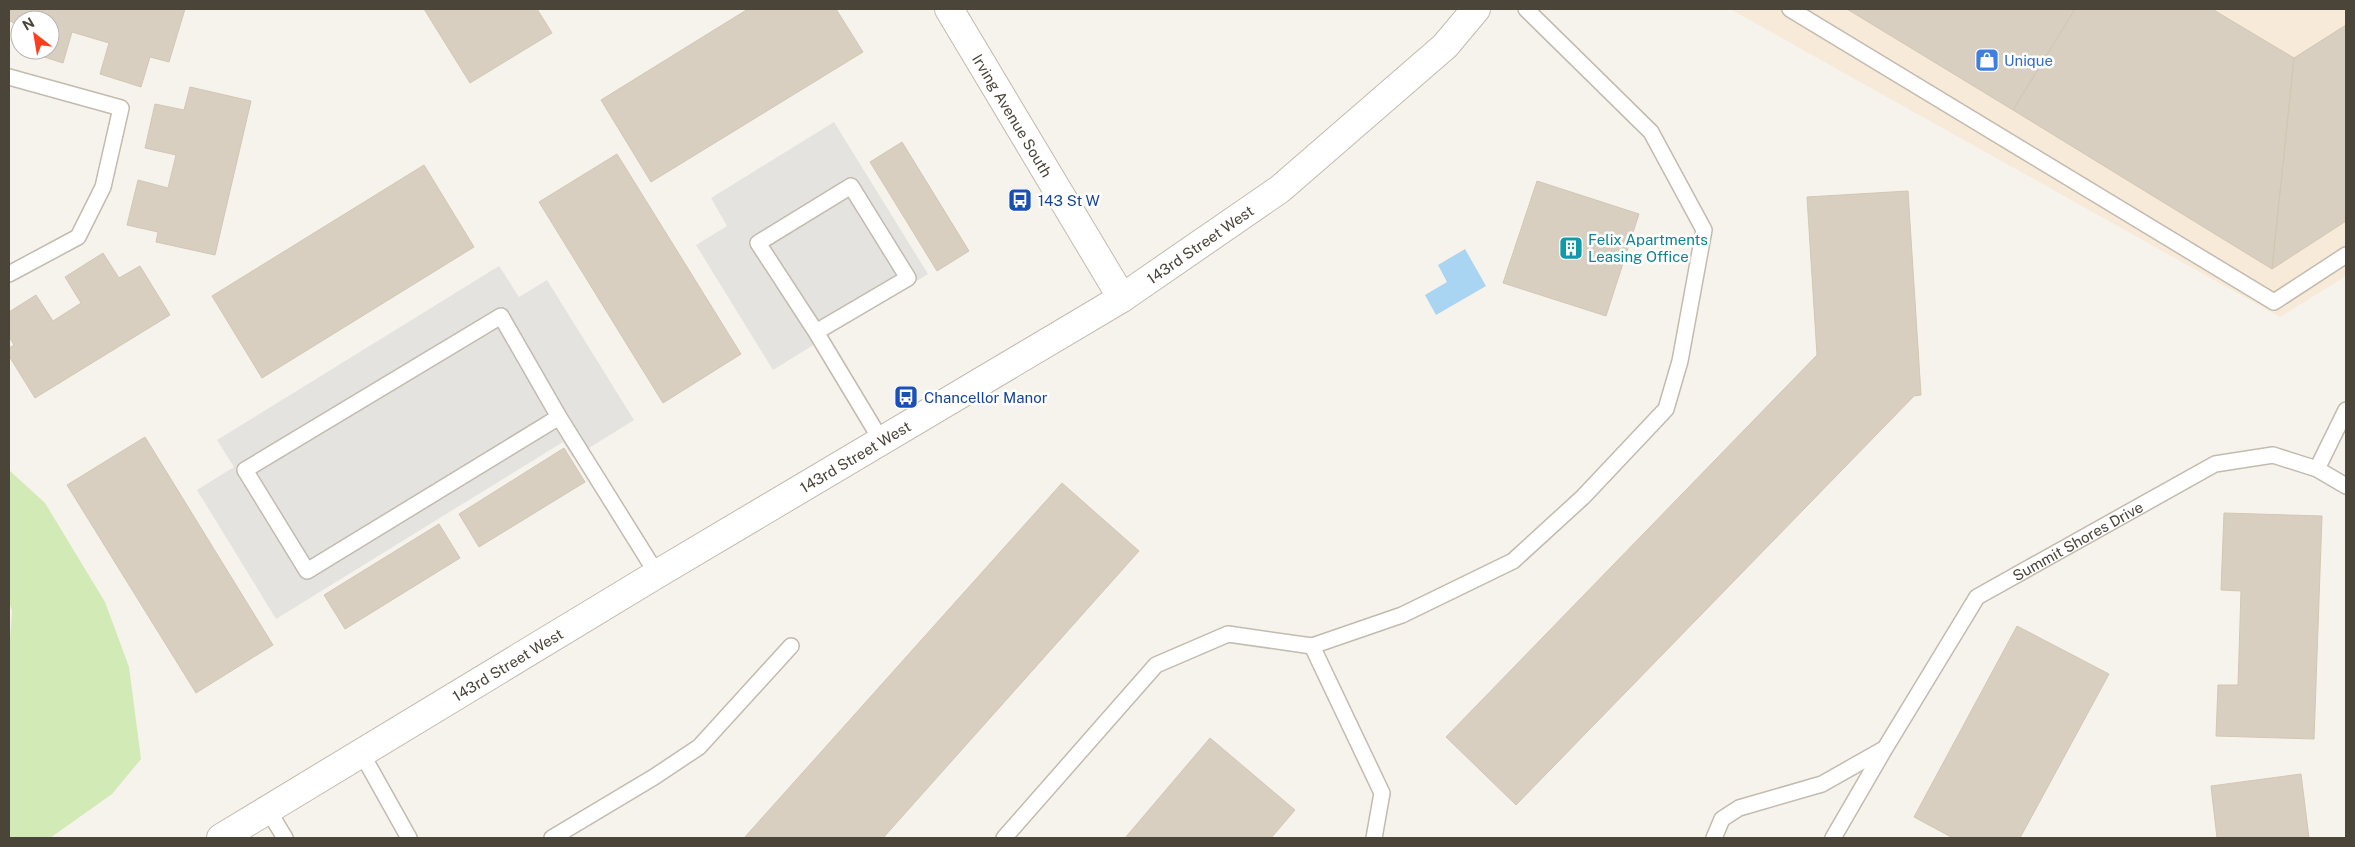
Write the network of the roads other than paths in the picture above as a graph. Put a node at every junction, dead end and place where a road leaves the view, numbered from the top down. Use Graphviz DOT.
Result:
graph roads {
  1 [pos="949,9"];
  2 [pos="1476,9"];
  3 [pos="1526,9"];
  4 [pos="1790,9"];
  5 [pos="9,77"];
  6 [pos="2346,255"];
  7 [pos="9,274"];
  8 [pos="1122,298"];
  9 [pos="816,332"];
  10 [pos="2346,410"];
  11 [pos="559,417"];
  12 [pos="881,440"];
  13 [pos="2317,469"];
  14 [pos="2346,486"];
  15 [pos="657,574"];
  16 [pos="791,646"];
  17 [pos="1312,646"];
  18 [pos="1884,750"];
  19 [pos="362,754"];
  20 [pos="268,810"];
  21 [pos="221,838"];
  22 [pos="285,838"];
  23 [pos="410,838"];
  24 [pos="552,838"];
  25 [pos="1004,838"];
  26 [pos="1374,838"];
  27 [pos="1714,838"];
  28 [pos="1833,838"];
  1 -- 8 [label="street, Irving Avenue South"];
  2 -- 8 [label="street, 143rd Street West"];
  3 -- 17 [label="lane"];
  4 -- 6 [label="lane"];
  5 -- 7 [label="lane"];
  8 -- 12 [label="street, 143rd Street West"];
  9 -- 9 [label="lane"];
  9 -- 12 [label="lane"];
  10 -- 13 [label="lane"];
  11 -- 11 [label="lane"];
  11 -- 15 [label="lane"];
  12 -- 15 [label="street, 143rd Street West"];
  13 -- 14 [label="lane, Summit Shores Drive"];
  13 -- 18 [label="lane, Summit Shores Drive"];
  15 -- 19 [label="street, 143rd Street West"];
  16 -- 24 [label="lane"];
  17 -- 25 [label="lane"];
  17 -- 26 [label="lane"];
  18 -- 27 [label="lane, Summit Shores Drive"];
  18 -- 28 [label="lane, Summit Shores Drive"];
  19 -- 20 [label="street, 143rd Street West"];
  19 -- 23 [label="lane"];
  20 -- 21 [label="street, 143rd Street West"];
  20 -- 22 [label="lane"];
}
